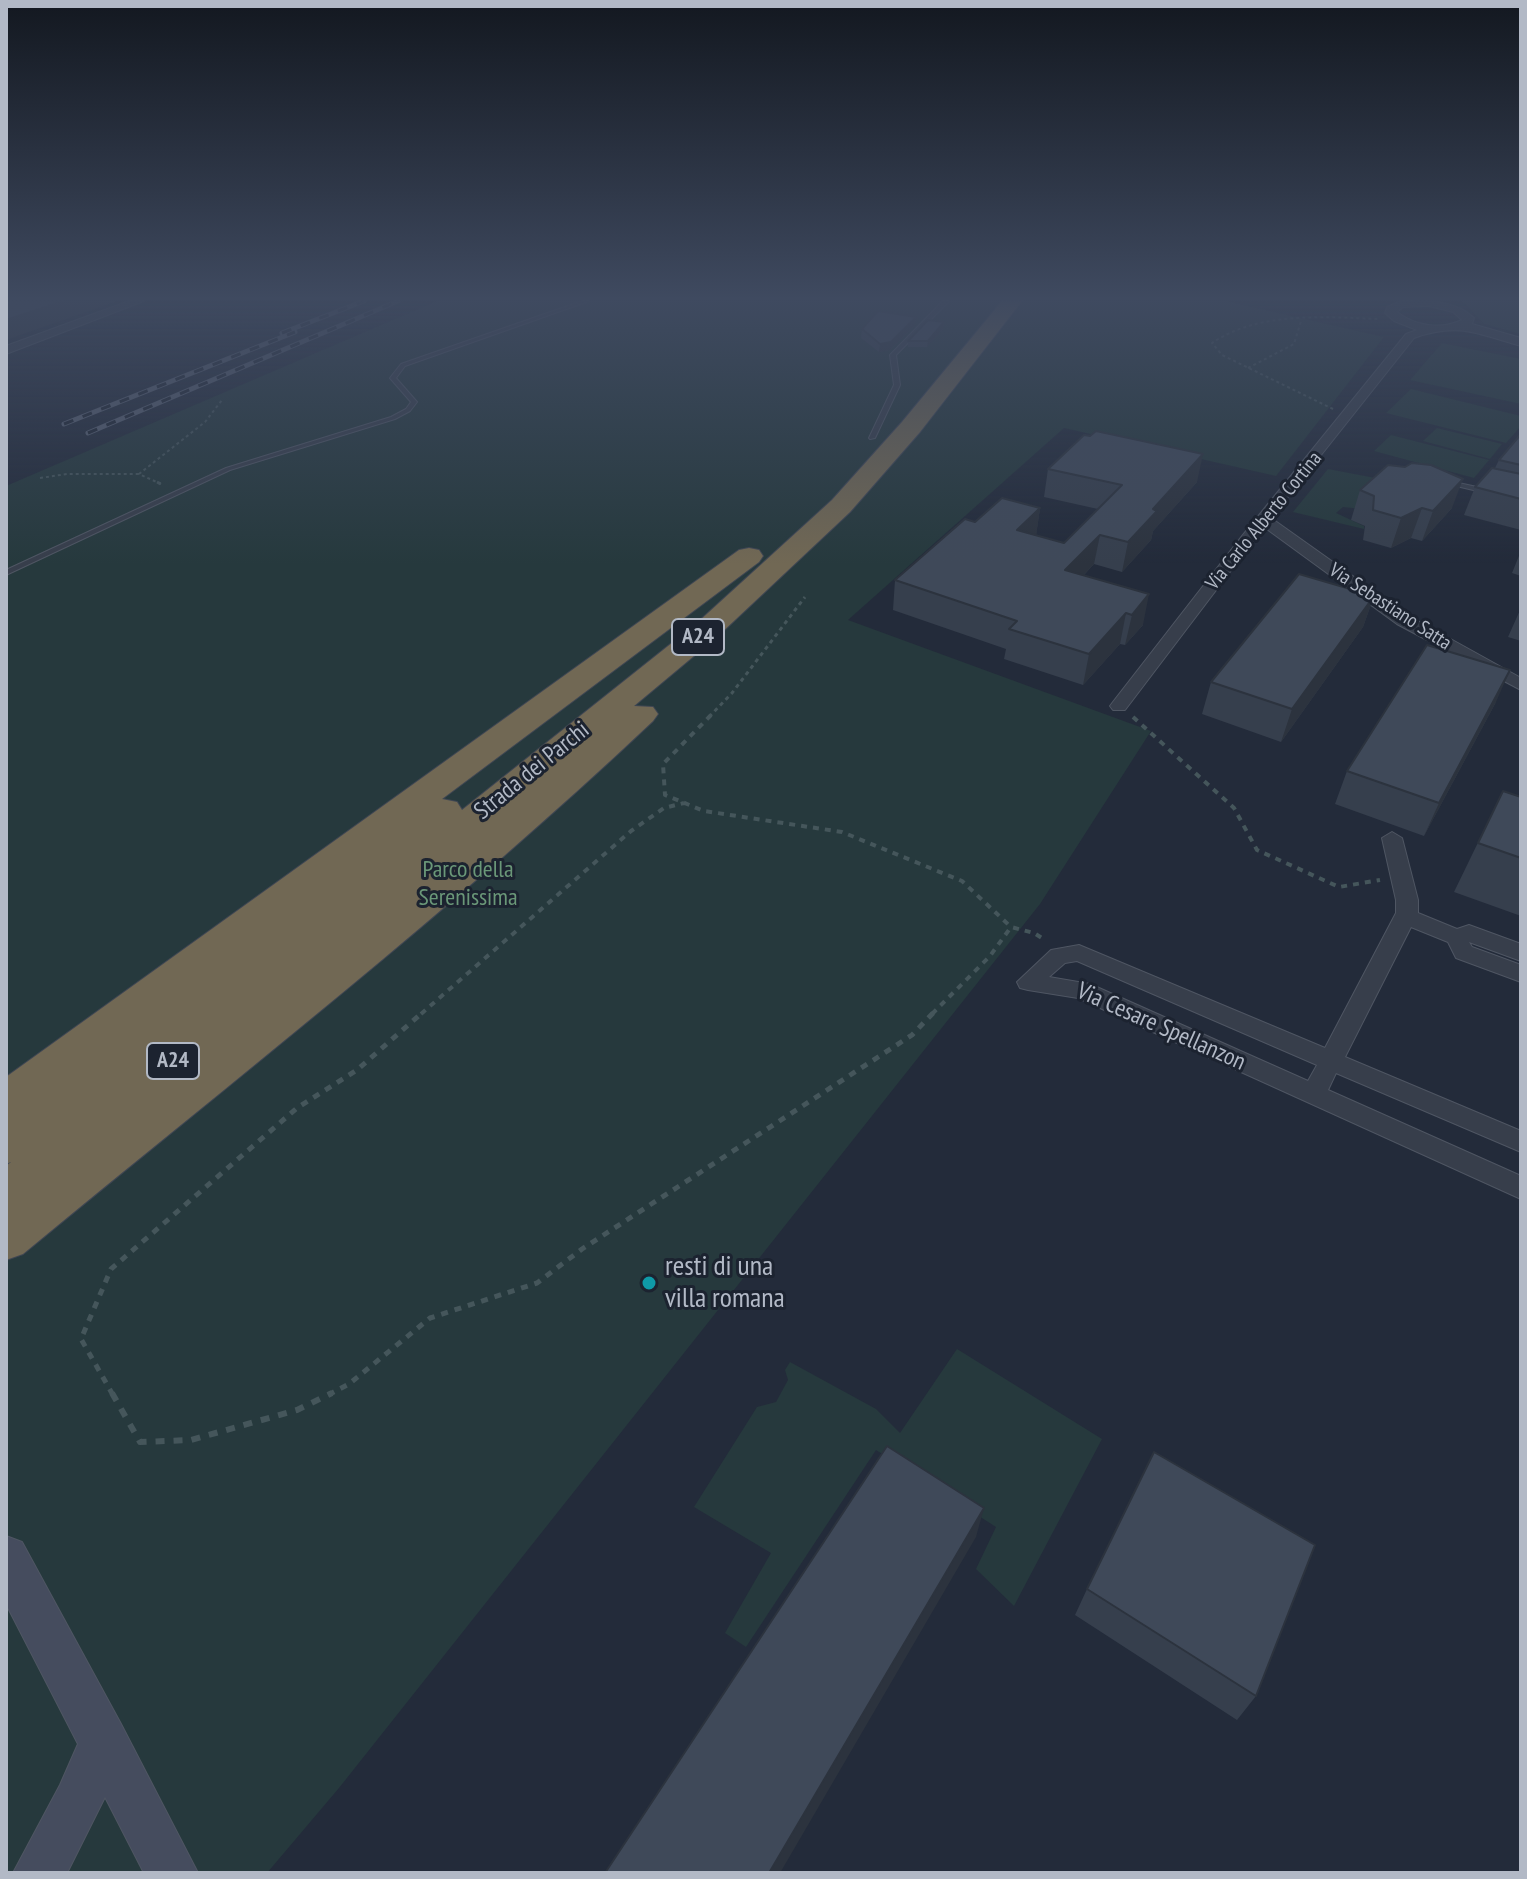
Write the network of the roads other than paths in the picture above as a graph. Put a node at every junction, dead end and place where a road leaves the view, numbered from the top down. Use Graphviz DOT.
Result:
graph roads {
  1 [pos="402,389"];
  2 [pos="895,389"];
  3 [pos="914,389"];
  4 [pos="942,389"];
  5 [pos="1369,389"];
  6 [pos="872,438"];
  7 [pos="1439,479"];
  8 [pos="1494,494"];
  9 [pos="841,506"];
  10 [pos="1264,520"];
  11 [pos="749,556"];
  12 [pos="6,573"];
  13 [pos="1521,685"];
  14 [pos="1119,706"];
  15 [pos="1392,838"];
  16 [pos="1406,916"];
  17 [pos="323,922"];
  18 [pos="1456,937"];
  19 [pos="1521,953"];
  20 [pos="1521,974"];
  21 [pos="1330,1060"];
  22 [pos="1313,1095"];
  23 [pos="6,1101"];
  24 [pos="1521,1142"];
  25 [pos="6,1145"];
  26 [pos="1521,1188"];
  27 [pos="6,1193"];
  28 [pos="6,1239"];
  29 [pos="6,1558"];
  30 [pos="104,1741"];
  31 [pos="39,1873"];
  32 [pos="172,1873"];
  1 -- 12 [label="lane"];
  2 -- 6 [label="lane"];
  3 -- 6 [label="highway, Strada dei Parchi / A24"];
  4 -- 9 [label="highway, Strada dei Parchi / A24"];
  5 -- 10 [label="street, Via Carlo Alberto Cortina"];
  6 -- 11 [label="highway, Strada dei Parchi / A24"];
  7 -- 8 [label="lane"];
  9 -- 17 [label="highway, Strada dei Parchi / A24"];
  9 -- 28 [label="highway"];
  10 -- 13 [label="street, Via Sebastiano Satta"];
  10 -- 14 [label="street, Via Carlo Alberto Cortina"];
  11 -- 17 [label="highway, Strada dei Parchi / A24"];
  11 -- 23 [label="highway"];
  15 -- 16 [label="street"];
  16 -- 18 [label="street"];
  16 -- 21 [label="street"];
  17 -- 25 [label="highway, Strada dei Parchi / A24"];
  17 -- 27 [label="highway, Strada dei Parchi / A24"];
  18 -- 19 [label="street"];
  18 -- 20 [label="street"];
  21 -- 22 [label="street"];
  21 -- 22 [label="street, Via Cesare Spellanzon"];
  21 -- 24 [label="street, Via Cesare Spellanzon"];
  22 -- 26 [label="street, Via Cesare Spellanzon"];
  29 -- 30 [label="main road"];
  30 -- 31 [label="main road"];
  30 -- 32 [label="main road"];
}
